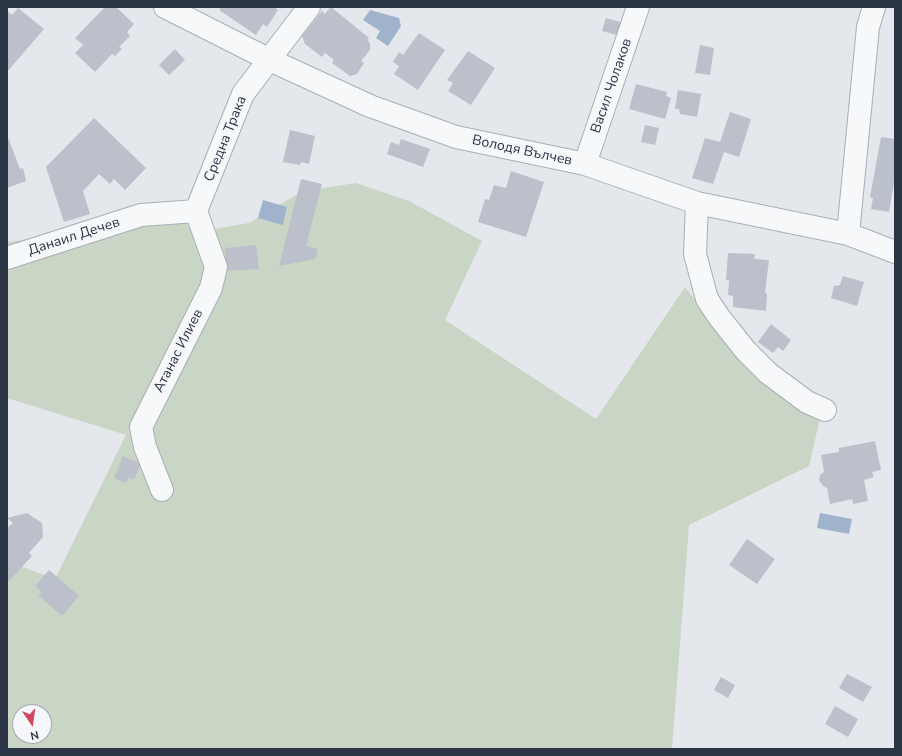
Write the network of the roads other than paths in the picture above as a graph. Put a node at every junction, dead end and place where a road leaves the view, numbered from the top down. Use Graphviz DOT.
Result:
graph roads {
  1 [pos="164,7"];
  2 [pos="309,7"];
  3 [pos="638,7"];
  4 [pos="874,7"];
  5 [pos="270,60"];
  6 [pos="585,164"];
  7 [pos="697,203"];
  8 [pos="196,211"];
  9 [pos="848,234"];
  10 [pos="895,252"];
  11 [pos="7,258"];
  12 [pos="825,410"];
  13 [pos="162,490"];
  1 -- 5 [label="street, Володя Вълчев"];
  2 -- 5 [label="street, Средна Трака"];
  3 -- 6 [label="street, Васил Чолаков"];
  4 -- 9 [label="street"];
  5 -- 6 [label="street, Володя Вълчев"];
  5 -- 8 [label="street, Средна Трака"];
  6 -- 7 [label="street, Володя Вълчев"];
  7 -- 9 [label="street, Володя Вълчев"];
  7 -- 12 [label="street"];
  8 -- 11 [label="street, Данаил Дечев"];
  8 -- 13 [label="street, Атанас Илиев"];
  9 -- 10 [label="street, Володя Вълчев"];
}
